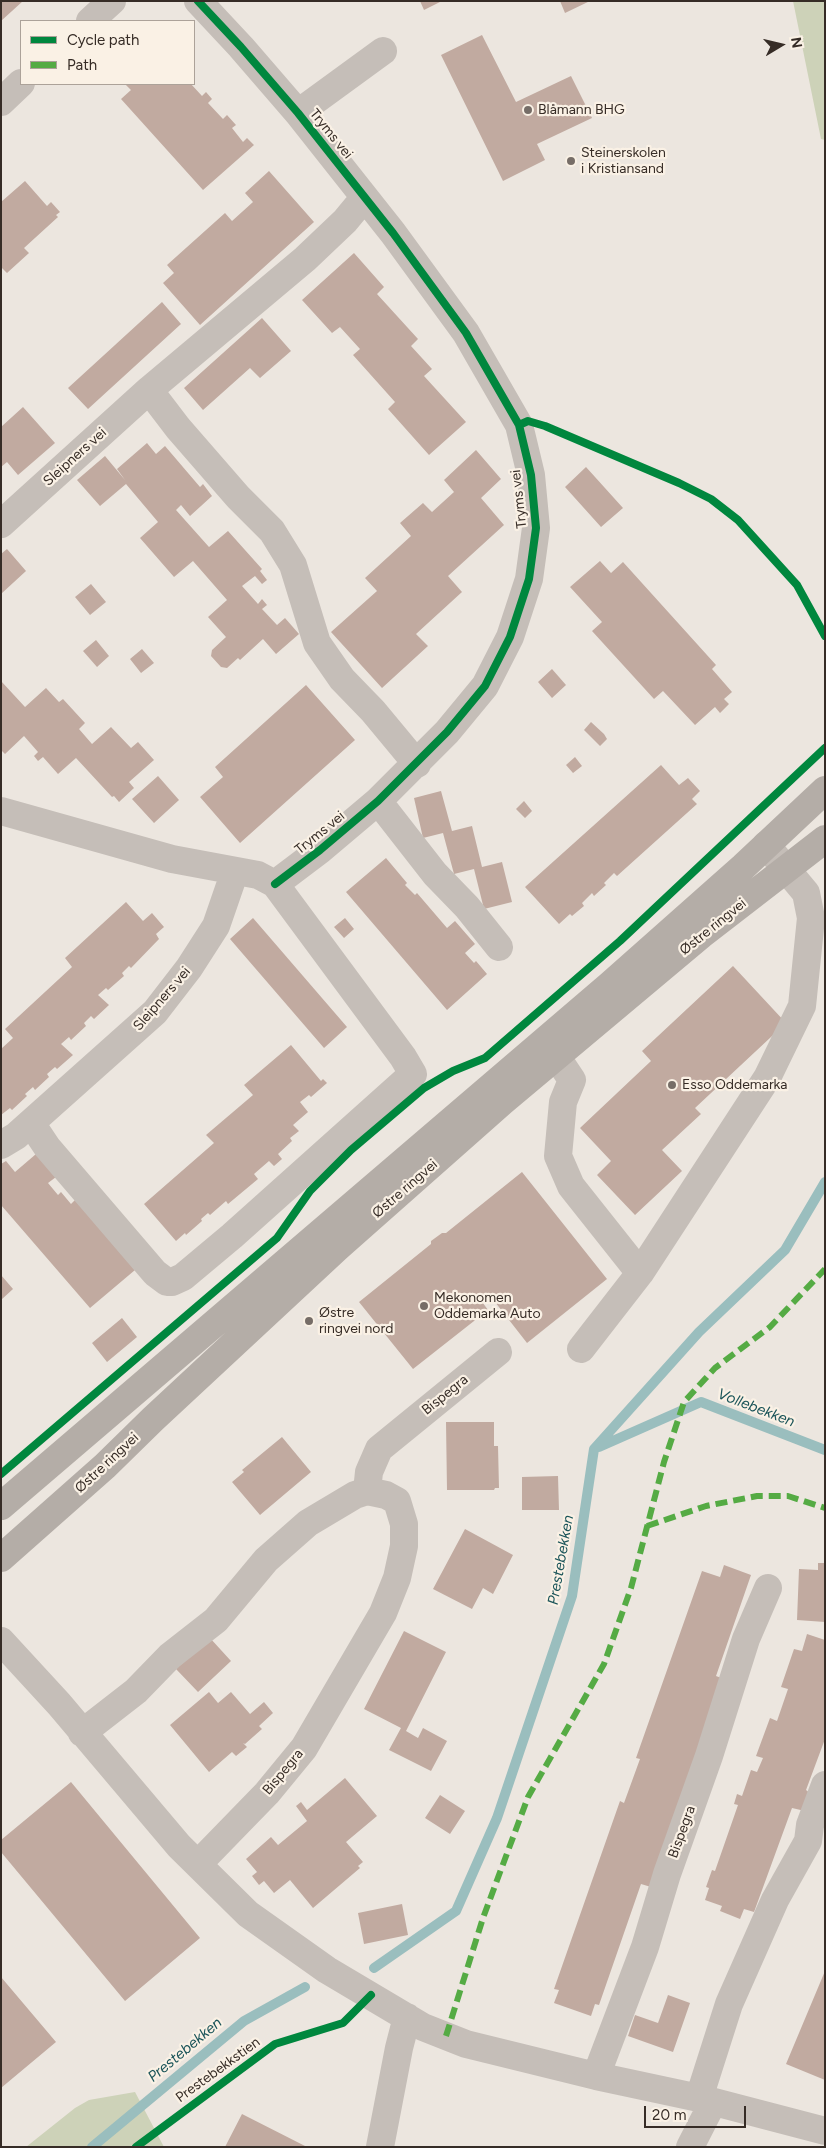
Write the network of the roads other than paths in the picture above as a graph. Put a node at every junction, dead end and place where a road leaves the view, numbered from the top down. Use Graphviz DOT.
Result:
graph roads {
  1 [pos="112,1"];
  2 [pos="198,1"];
  3 [pos="91,20"];
  4 [pos="383,51"];
  5 [pos="20,84"];
  6 [pos="1,102"];
  7 [pos="298,113"];
  8 [pos="364,198"];
  9 [pos="149,390"];
  10 [pos="1,524"];
  11 [pos="417,764"];
  12 [pos="825,790"];
  13 [pos="378,800"];
  14 [pos="1,811"];
  15 [pos="825,838"];
  16 [pos="766,846"];
  17 [pos="785,869"];
  18 [pos="235,871"];
  19 [pos="275,884"];
  20 [pos="499,947"];
  21 [pos="552,1049"];
  22 [pos="31,1123"];
  23 [pos="1,1145"];
  24 [pos="640,1274"];
  25 [pos="581,1349"];
  26 [pos="498,1352"];
  27 [pos="367,1491"];
  28 [pos="1,1506"];
  29 [pos="1,1558"];
  30 [pos="768,1588"];
  31 [pos="1,1641"];
  32 [pos="82,1733"];
  33 [pos="825,1785"];
  34 [pos="198,1864"];
  35 [pos="407,2017"];
  36 [pos="596,2076"];
  37 [pos="706,2100"];
  38 [pos="825,2131"];
  39 [pos="380,2147"];
  40 [pos="690,2147"];
  1 -- 3 [label="street"];
  2 -- 7 [label="street, Tryms vei"];
  4 -- 7 [label="street"];
  5 -- 6 [label="street"];
  7 -- 8 [label="street, Tryms vei"];
  8 -- 9 [label="street"];
  8 -- 11 [label="street, Tryms vei"];
  9 -- 10 [label="street, Sleipners vei"];
  9 -- 11 [label="street"];
  11 -- 13 [label="street, Tryms vei"];
  12 -- 16 [label="main road, Østre ringvei"];
  13 -- 19 [label="street, Tryms vei"];
  13 -- 20 [label="street"];
  14 -- 18 [label="street"];
  15 -- 17 [label="main road, Østre ringvei"];
  16 -- 17 [label="street"];
  16 -- 21 [label="main road, Østre ringvei"];
  17 -- 21 [label="main road, Østre ringvei"];
  17 -- 24 [label="street"];
  18 -- 19 [label="street"];
  18 -- 22 [label="street, Sleipners vei"];
  19 -- 22 [label="street"];
  21 -- 24 [label="street"];
  21 -- 28 [label="main road, Østre ringvei"];
  21 -- 29 [label="main road, Østre ringvei"];
  22 -- 23 [label="street, Sleipners vei"];
  24 -- 25 [label="street"];
  26 -- 27 [label="street, Bispegra"];
  27 -- 32 [label="street"];
  27 -- 34 [label="street, Bispegra"];
  30 -- 36 [label="street, Bispegra"];
  31 -- 32 [label="street"];
  32 -- 34 [label="street"];
  33 -- 37 [label="street"];
  34 -- 35 [label="street"];
  35 -- 36 [label="street"];
  35 -- 39 [label="street"];
  36 -- 37 [label="street"];
  37 -- 38 [label="street"];
  37 -- 40 [label="street"];
}
